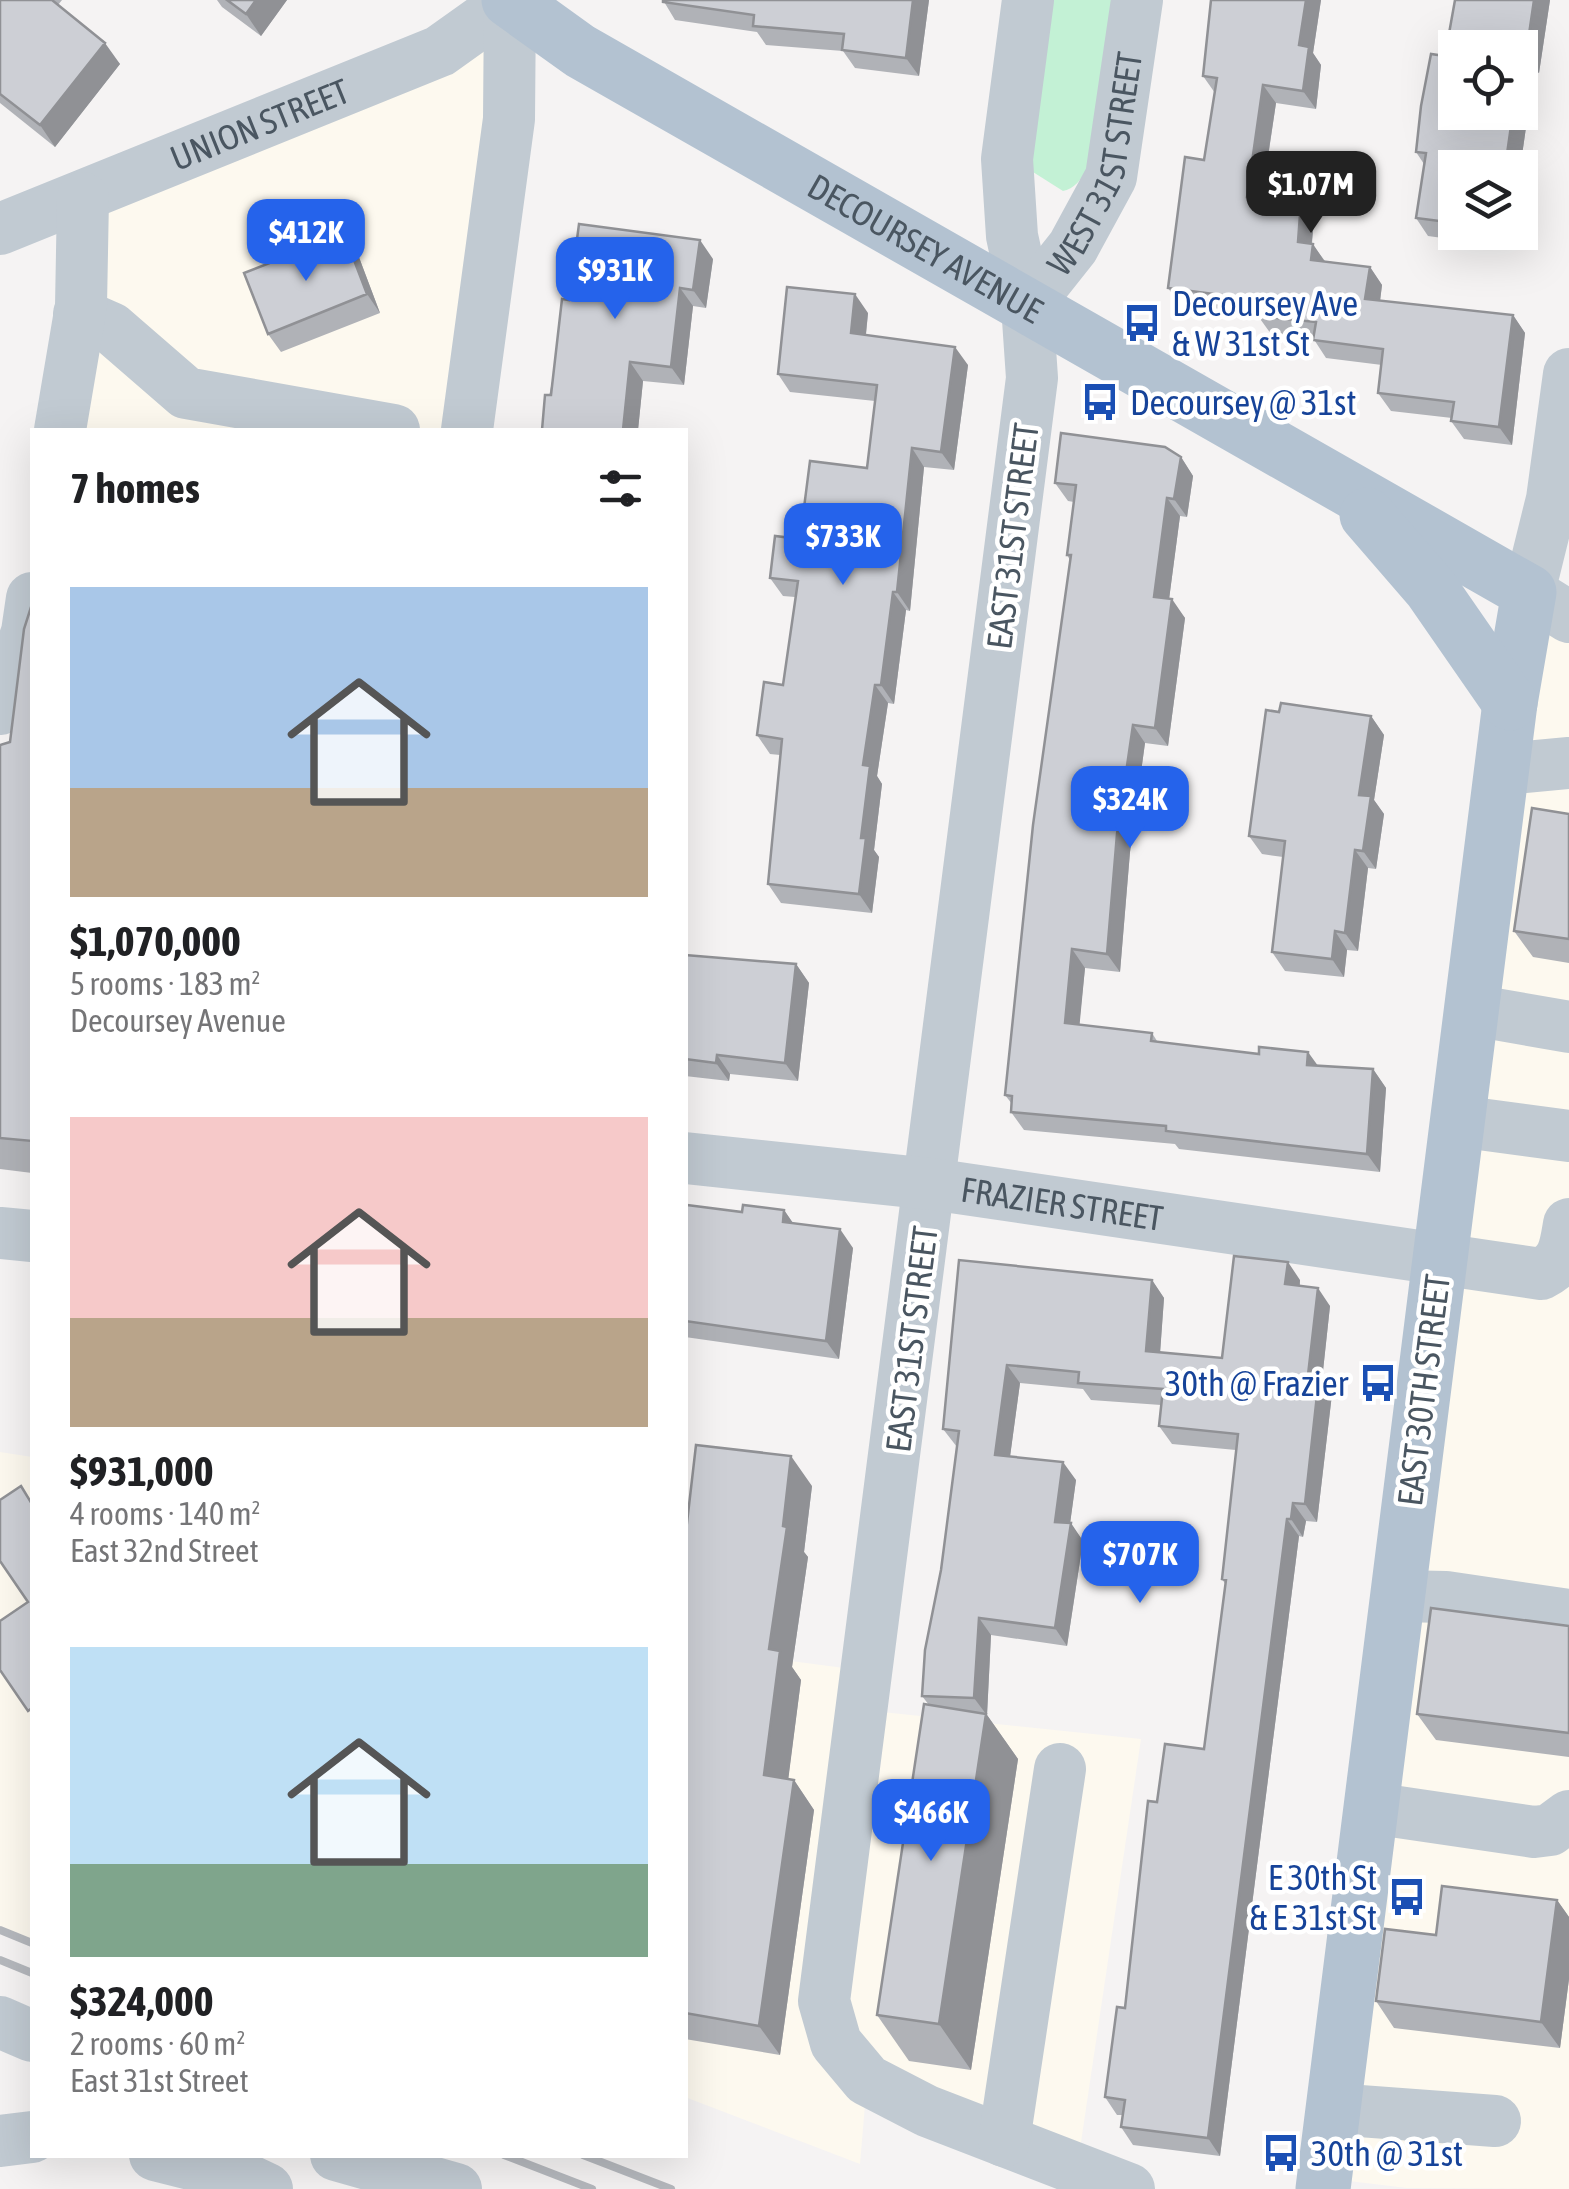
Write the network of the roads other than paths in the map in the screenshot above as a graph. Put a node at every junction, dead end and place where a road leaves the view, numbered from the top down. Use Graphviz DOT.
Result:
graph roads {
  1 [pos="510,0"];
  2 [pos="1028,0"];
  3 [pos="1137,0"];
  4 [pos="82,198"];
  5 [pos="0,230"];
  6 [pos="1028,304"];
  7 [pos="79,314"];
  8 [pos="1569,374"];
  9 [pos="321,424"];
  10 [pos="60,428"];
  11 [pos="370,428"];
  12 [pos="467,428"];
  13 [pos="1347,487"];
  14 [pos="1549,605"];
  15 [pos="30,612"];
  16 [pos="1510,703"];
  17 [pos="0,708"];
  18 [pos="1569,763"];
  19 [pos="1502,768"];
  20 [pos="1472,1010"];
  21 [pos="1569,1026"];
  22 [pos="1457,1121"];
  23 [pos="1569,1136"];
  24 [pos="688,1158"];
  25 [pos="931,1184"];
  26 [pos="1569,1224"];
  27 [pos="0,1233"];
  28 [pos="30,1236"];
  29 [pos="1439,1260"];
  30 [pos="1398,1596"];
  31 [pos="1569,1615"];
  32 [pos="1060,1769"];
  33 [pos="1371,1808"];
  34 [pos="1569,1816"];
  35 [pos="0,2022"];
  36 [pos="30,2035"];
  37 [pos="1333,2109"];
  38 [pos="1496,2121"];
  39 [pos="30,2137"];
  40 [pos="0,2141"];
  41 [pos="1004,2141"];
  42 [pos="167,2158"];
  43 [pos="347,2158"];
  44 [pos="267,2189"];
  45 [pos="456,2189"];
  46 [pos="1129,2189"];
  47 [pos="1323,2189"];
  1 -- 4 [label="street, UNION STREET"];
  1 -- 6 [label="main road, DECOURSEY AVENUE"];
  1 -- 12 [label="street"];
  2 -- 6 [label="street, WEST 31ST STREET"];
  3 -- 6 [label="street, WEST 31ST STREET"];
  4 -- 5 [label="street, UNION STREET"];
  4 -- 7 [label="street"];
  6 -- 13 [label="main road, DECOURSEY AVENUE"];
  6 -- 25 [label="street, EAST 31ST STREET"];
  7 -- 9 [label="street"];
  7 -- 10 [label="street"];
  8 -- 14 [label="street"];
  9 -- 11 [label="street"];
  13 -- 14 [label="main road, DECOURSEY AVENUE"];
  13 -- 16 [label="main road, DECOURSEY AVENUE"];
  14 -- 16 [label="main road, EAST 30TH STREET"];
  15 -- 17 [label="street"];
  16 -- 19 [label="main road, EAST 30TH STREET"];
  18 -- 19 [label="street"];
  19 -- 20 [label="main road, EAST 30TH STREET"];
  20 -- 21 [label="street"];
  20 -- 22 [label="main road, EAST 30TH STREET"];
  22 -- 23 [label="street"];
  22 -- 29 [label="main road, EAST 30TH STREET"];
  24 -- 25 [label="street, FRAZIER STREET"];
  25 -- 29 [label="street, FRAZIER STREET"];
  25 -- 41 [label="street, EAST 31ST STREET"];
  26 -- 29 [label="street, FRAZIER STREET"];
  27 -- 28 [label="street"];
  29 -- 30 [label="main road, EAST 30TH STREET"];
  30 -- 31 [label="street"];
  30 -- 33 [label="main road, EAST 30TH STREET"];
  32 -- 41 [label="street"];
  33 -- 34 [label="street"];
  33 -- 37 [label="main road, EAST 30TH STREET"];
  35 -- 36 [label="street"];
  37 -- 38 [label="street"];
  37 -- 47 [label="main road, EAST 30TH STREET"];
  39 -- 40 [label="street"];
  41 -- 46 [label="street, EAST 31ST STREET"];
  42 -- 44 [label="street"];
  43 -- 45 [label="street"];
}
